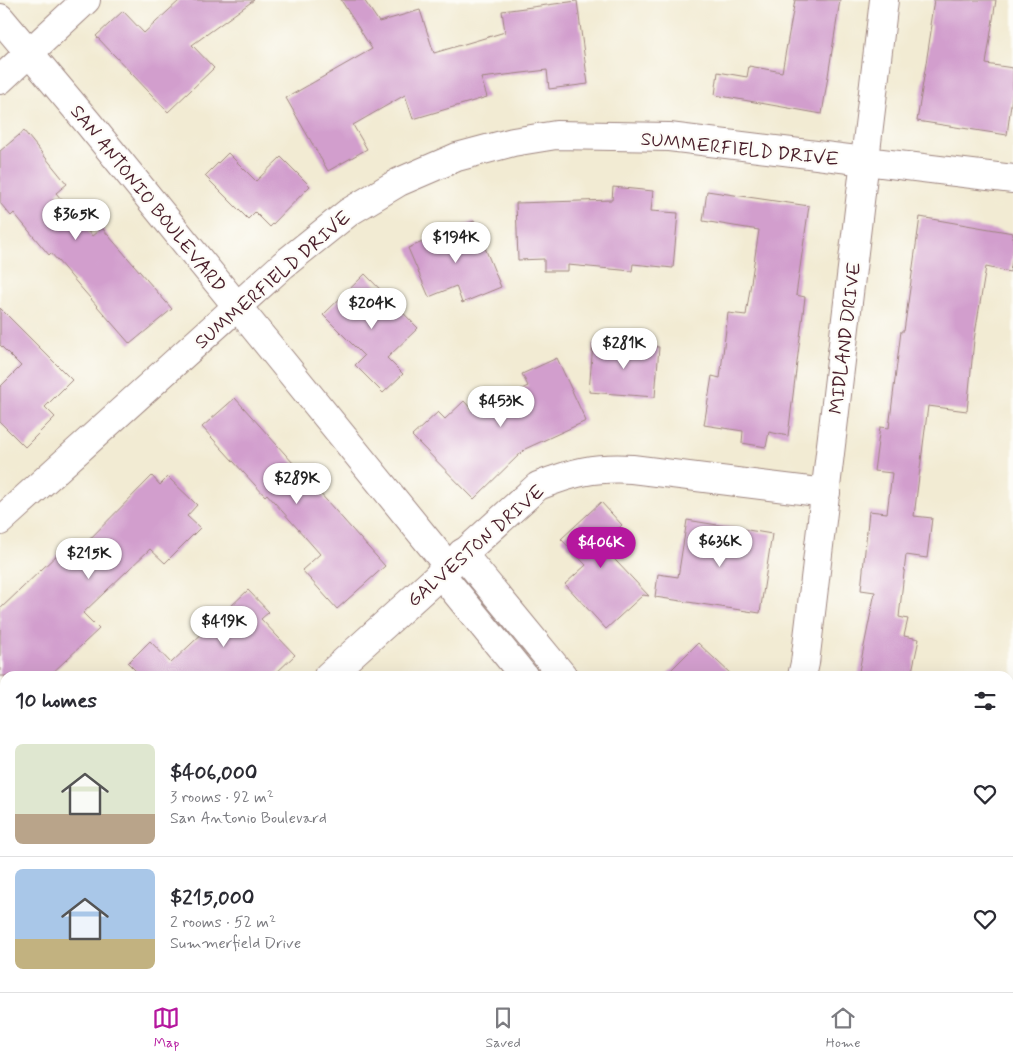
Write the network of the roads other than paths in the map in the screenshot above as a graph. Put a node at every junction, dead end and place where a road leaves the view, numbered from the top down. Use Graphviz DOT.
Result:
graph roads {
  1 [pos="86,0"];
  2 [pos="884,0"];
  3 [pos="0,18"];
  4 [pos="29,53"];
  5 [pos="0,80"];
  6 [pos="865,160"];
  7 [pos="1013,180"];
  8 [pos="237,306"];
  9 [pos="826,493"];
  10 [pos="0,521"];
  11 [pos="450,564"];
  12 [pos="333,671"];
  13 [pos="521,671"];
  14 [pos="558,671"];
  15 [pos="803,671"];
  1 -- 4 [label="street"];
  2 -- 6 [label="street, MIDLAND DRIVE"];
  3 -- 4 [label="street, SAN ANTONIO BOULEVARD"];
  4 -- 5 [label="street"];
  4 -- 8 [label="street, SAN ANTONIO BOULEVARD"];
  6 -- 7 [label="street, SUMMERFIELD DRIVE"];
  6 -- 8 [label="street, SUMMERFIELD DRIVE"];
  6 -- 9 [label="street, MIDLAND DRIVE"];
  8 -- 10 [label="street, SUMMERFIELD DRIVE"];
  8 -- 11 [label="street, SAN ANTONIO BOULEVARD"];
  9 -- 11 [label="street, GALVESTON DRIVE"];
  9 -- 15 [label="street, MIDLAND DRIVE"];
  11 -- 12 [label="street, GALVESTON DRIVE"];
  11 -- 13 [label="street, SAN ANTONIO BOULEVARD"];
  11 -- 14 [label="street, SAN ANTONIO BOULEVARD"];
}
